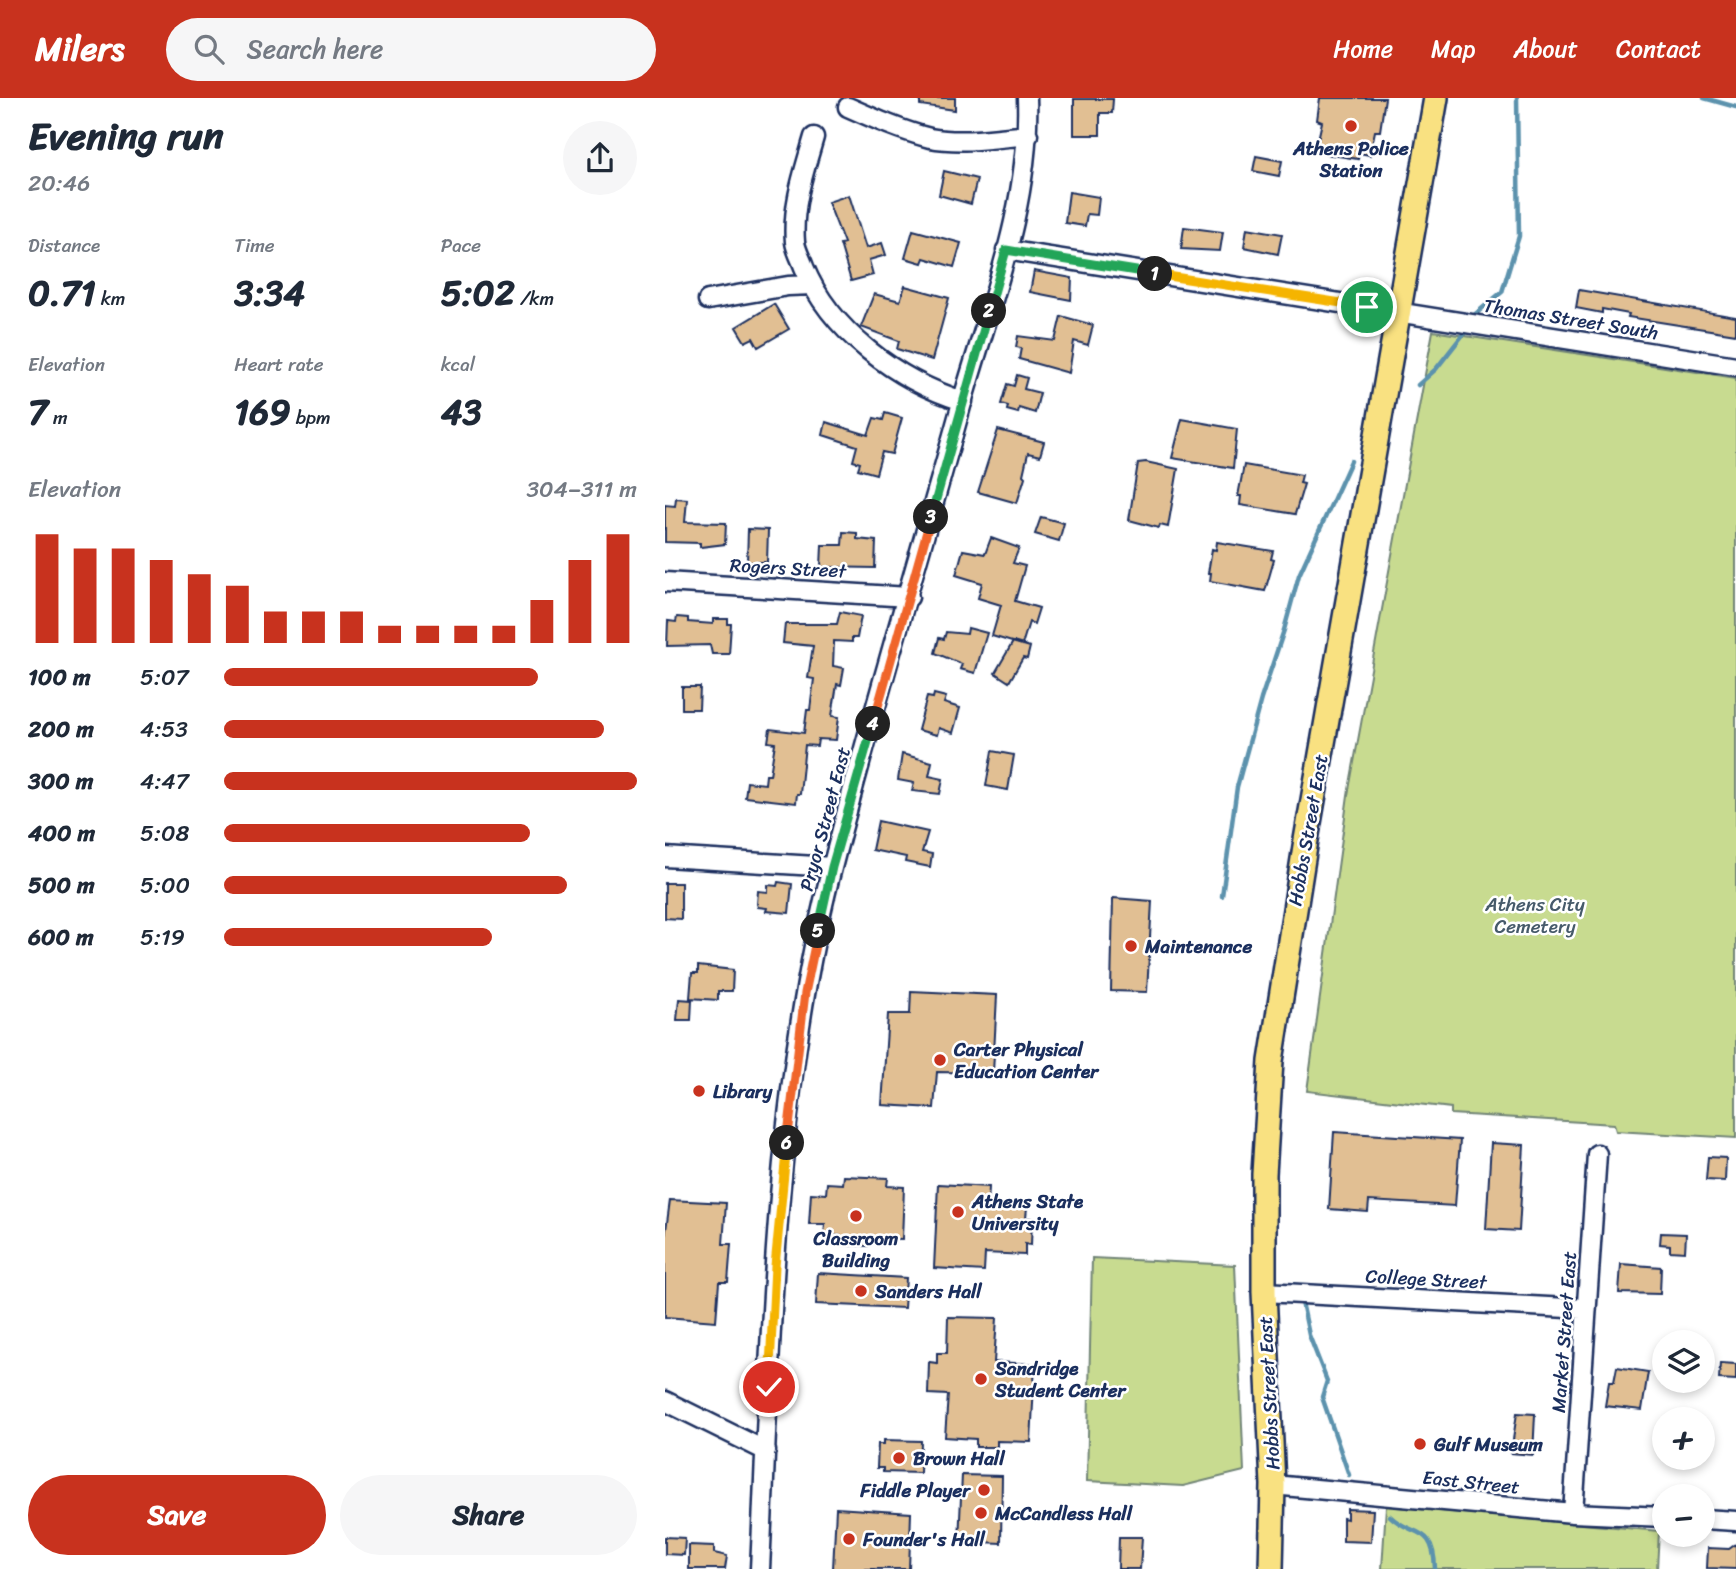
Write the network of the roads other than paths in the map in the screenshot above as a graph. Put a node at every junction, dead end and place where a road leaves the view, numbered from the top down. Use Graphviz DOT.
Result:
graph roads {
  1 [pos="1027,98"];
  2 [pos="1436,98"];
  3 [pos="848,107"];
  4 [pos="1028,135"];
  5 [pos="814,137"];
  6 [pos="1006,250"];
  7 [pos="811,285"];
  8 [pos="708,300"];
  9 [pos="1399,314"];
  10 [pos="1736,366"];
  11 [pos="963,401"];
  12 [pos="665,582"];
  13 [pos="909,597"];
  14 [pos="665,858"];
  15 [pos="832,867"];
  16 [pos="1597,1154"];
  17 [pos="1264,1292"];
  18 [pos="1586,1309"];
  19 [pos="665,1401"];
  20 [pos="766,1451"];
  21 [pos="1273,1485"];
  22 [pos="1573,1513"];
  23 [pos="1652,1516"];
  24 [pos="1715,1520"];
  25 [pos="1736,1521"];
  26 [pos="760,1569"];
  27 [pos="1271,1569"];
  1 -- 4 [label="street, Pryor Street East"];
  2 -- 9 [label="main road, Hobbs Street East"];
  3 -- 4 [label="street"];
  4 -- 6 [label="street, Pryor Street East"];
  5 -- 7 [label="street"];
  6 -- 9 [label="street, Thomas Street South"];
  6 -- 11 [label="street, Pryor Street East"];
  7 -- 8 [label="street"];
  7 -- 11 [label="street"];
  9 -- 10 [label="street, Thomas Street South"];
  9 -- 17 [label="main road, Hobbs Street East"];
  11 -- 13 [label="street, Pryor Street East"];
  12 -- 13 [label="street, Rogers Street"];
  13 -- 15 [label="street, Pryor Street East"];
  14 -- 15 [label="street"];
  15 -- 20 [label="street, Pryor Street East"];
  16 -- 18 [label="street, Market Street East"];
  17 -- 18 [label="street, College Street"];
  17 -- 21 [label="main road, Hobbs Street East"];
  18 -- 22 [label="street, Market Street East"];
  19 -- 20 [label="street"];
  20 -- 26 [label="street, Pryor Street East"];
  21 -- 22 [label="street, East Street"];
  21 -- 27 [label="main road, Hobbs Street East"];
  22 -- 23 [label="street, East Street"];
  24 -- 25 [label="street"];
}
